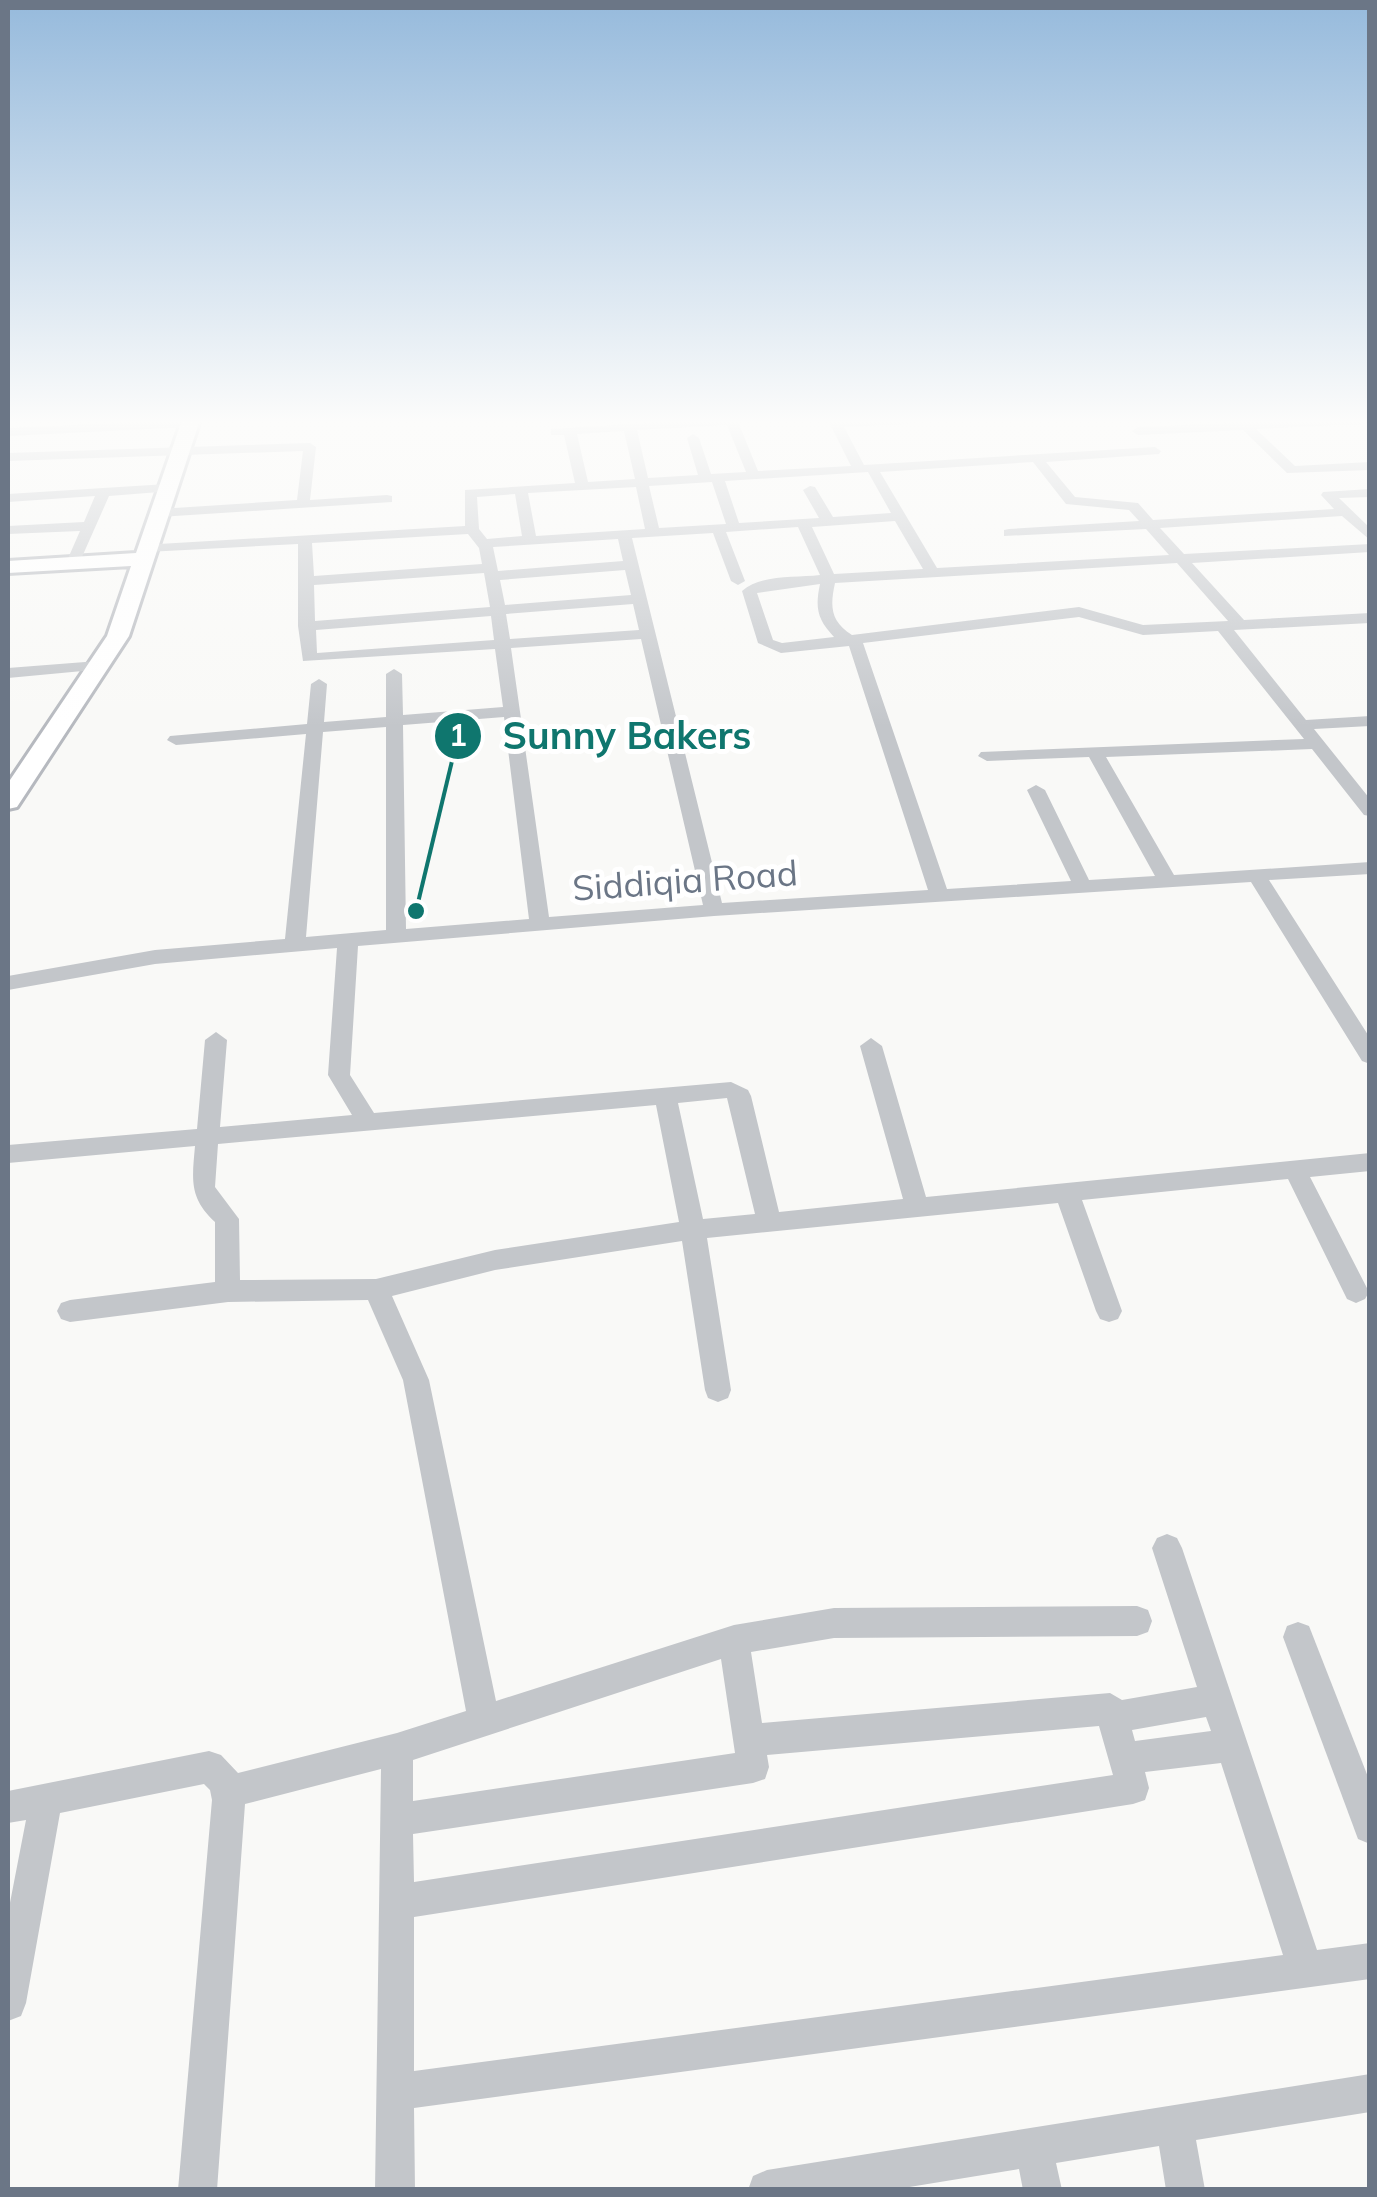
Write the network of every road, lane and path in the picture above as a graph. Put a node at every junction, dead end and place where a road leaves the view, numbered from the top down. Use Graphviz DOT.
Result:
graph roads {
  1 [pos="91,523"];
  2 [pos="156,523"];
  3 [pos="475,523"];
  4 [pos="526,523"];
  5 [pos="651,523"];
  6 [pos="724,523"];
  7 [pos="803,523"];
  8 [pos="809,523"];
  9 [pos="904,523"];
  10 [pos="1173,523"];
  11 [pos="1149,524"];
  12 [pos="90,526"];
  13 [pos="726,528"];
  14 [pos="8,530"];
  15 [pos="653,532"];
  16 [pos="1009,533"];
  17 [pos="624,534"];
  18 [pos="478,536"];
  19 [pos="529,538"];
  20 [pos="305,540"];
  21 [pos="1370,548"];
  22 [pos="144,554"];
  23 [pos="1182,557"];
  24 [pos="72,563"];
  25 [pos="631,566"];
  26 [pos="8,567"];
  27 [pos="491,572"];
  28 [pos="932,574"];
  29 [pos="830,579"];
  30 [pos="306,581"];
  31 [pos="738,582"];
  32 [pos="639,600"];
  33 [pos="498,610"];
  34 [pos="1370,618"];
  35 [pos="1230,624"];
  36 [pos="306,626"];
  37 [pos="648,634"];
  38 [pos="846,637"];
  39 [pos="503,645"];
  40 [pos="98,666"];
  41 [pos="8,673"];
  42 [pos="394,674"];
  43 [pos="319,684"];
  44 [pos="510,711"];
  45 [pos="1370,720"];
  46 [pos="394,721"];
  47 [pos="1302,726"];
  48 [pos="316,728"];
  49 [pos="176,740"];
  50 [pos="1316,744"];
  51 [pos="1094,752"];
  52 [pos="987,756"];
  53 [pos="1036,790"];
  54 [pos="8,801"];
  55 [pos="1366,802"];
  56 [pos="1370,868"];
  57 [pos="1256,875"];
  58 [pos="1166,880"];
  59 [pos="1082,885"];
  60 [pos="938,894"];
  61 [pos="714,910"];
  62 [pos="540,924"];
  63 [pos="396,936"];
  64 [pos="348,940"];
  65 [pos="295,944"];
  66 [pos="8,984"];
  67 [pos="216,1040"];
  68 [pos="871,1046"];
  69 [pos="1370,1056"];
  70 [pos="666,1096"];
  71 [pos="368,1122"];
  72 [pos="207,1137"];
  73 [pos="8,1154"];
  74 [pos="1370,1162"];
  75 [pos="1295,1170"];
  76 [pos="1067,1193"];
  77 [pos="917,1208"];
  78 [pos="769,1222"];
  79 [pos="694,1230"];
  80 [pos="376,1289"];
  81 [pos="228,1292"];
  82 [pos="1356,1292"];
  83 [pos="70,1311"];
  84 [pos="1109,1311"];
  85 [pos="718,1390"];
  86 [pos="1168,1548"];
  87 [pos="1137,1620"];
  88 [pos="1298,1637"];
  89 [pos="734,1640"];
  90 [pos="1217,1699"];
  91 [pos="1114,1717"];
  92 [pos="484,1721"];
  93 [pos="750,1740"];
  94 [pos="1232,1745"];
  95 [pos="397,1748"];
  96 [pos="1126,1758"];
  97 [pos="228,1792"];
  98 [pos="46,1800"];
  99 [pos="8,1807"];
  100 [pos="396,1820"];
  101 [pos="1370,1826"];
  102 [pos="396,1902"];
  103 [pos="1370,1961"];
  104 [pos="1305,1969"];
  105 [pos="8,2003"];
  106 [pos="396,2092"];
  107 [pos="1370,2093"];
  108 [pos="1174,2124"];
  109 [pos="1034,2148"];
  110 [pos="863,2182"];
  111 [pos="197,2190"];
  112 [pos="395,2190"];
  113 [pos="767,2190"];
  114 [pos="1044,2190"];
  115 [pos="1186,2190"];
  1 -- 12 [label="street"];
  2 -- 22 [label="street"];
  3 -- 18 [label="street"];
  4 -- 19 [label="street"];
  5 -- 15 [label="street"];
  6 -- 13 [label="street"];
  7 -- 8 [label="street"];
  7 -- 13 [label="street"];
  7 -- 29 [label="street"];
  9 -- 28 [label="street"];
  10 -- 11 [label="street"];
  11 -- 16 [label="street"];
  11 -- 23 [label="street"];
  12 -- 14 [label="street"];
  12 -- 24 [label="street"];
  13 -- 15 [label="street"];
  13 -- 31 [label="street"];
  15 -- 17 [label="street"];
  17 -- 18 [label="street"];
  17 -- 25 [label="street"];
  18 -- 20 [label="street"];
  18 -- 27 [label="street"];
  20 -- 22 [label="street"];
  20 -- 30 [label="street"];
  21 -- 23 [label="street"];
  22 -- 24 [label="street"];
  22 -- 40 [label="street"];
  23 -- 28 [label="street"];
  23 -- 35 [label="street"];
  24 -- 26 [label="street"];
  25 -- 27 [label="street"];
  25 -- 32 [label="street"];
  27 -- 30 [label="street"];
  27 -- 33 [label="street"];
  28 -- 29 [label="street"];
  29 -- 38 [label="street"];
  29 -- 38 [label="street"];
  30 -- 36 [label="street"];
  32 -- 33 [label="street"];
  32 -- 37 [label="street"];
  33 -- 36 [label="street"];
  33 -- 39 [label="street"];
  34 -- 35 [label="street"];
  35 -- 38 [label="street"];
  35 -- 47 [label="street"];
  36 -- 39 [label="street"];
  37 -- 39 [label="street"];
  37 -- 61 [label="street"];
  38 -- 60 [label="street"];
  39 -- 44 [label="street"];
  40 -- 41 [label="street"];
  40 -- 54 [label="street"];
  42 -- 46 [label="street"];
  43 -- 48 [label="street"];
  44 -- 46 [label="street"];
  44 -- 62 [label="street"];
  45 -- 47 [label="street"];
  46 -- 48 [label="street"];
  46 -- 63 [label="street"];
  47 -- 50 [label="street"];
  48 -- 49 [label="street"];
  48 -- 65 [label="street"];
  50 -- 51 [label="street"];
  50 -- 55 [label="street"];
  51 -- 52 [label="street"];
  51 -- 58 [label="street"];
  53 -- 59 [label="street"];
  56 -- 57 [label="street, Siddiqia Road"];
  57 -- 58 [label="street, Siddiqia Road"];
  57 -- 69 [label="street"];
  58 -- 59 [label="street, Siddiqia Road"];
  59 -- 60 [label="street, Siddiqia Road"];
  60 -- 61 [label="street, Siddiqia Road"];
  61 -- 62 [label="street, Siddiqia Road"];
  62 -- 63 [label="street, Siddiqia Road"];
  63 -- 64 [label="street, Siddiqia Road"];
  64 -- 65 [label="street, Siddiqia Road"];
  64 -- 71 [label="street"];
  65 -- 66 [label="street, Siddiqia Road"];
  67 -- 72 [label="street"];
  68 -- 77 [label="street"];
  70 -- 71 [label="street"];
  70 -- 78 [label="street"];
  70 -- 79 [label="street"];
  71 -- 72 [label="street"];
  72 -- 73 [label="street"];
  72 -- 81 [label="street"];
  74 -- 75 [label="street"];
  75 -- 76 [label="street"];
  75 -- 82 [label="street"];
  76 -- 77 [label="street"];
  76 -- 84 [label="street"];
  77 -- 78 [label="street"];
  78 -- 79 [label="street"];
  79 -- 80 [label="street"];
  79 -- 85 [label="street"];
  80 -- 81 [label="street"];
  80 -- 92 [label="street"];
  81 -- 83 [label="street"];
  86 -- 90 [label="street"];
  87 -- 89 [label="street"];
  88 -- 101 [label="street"];
  89 -- 92 [label="street"];
  89 -- 93 [label="street"];
  90 -- 91 [label="street"];
  90 -- 94 [label="street"];
  91 -- 93 [label="street"];
  91 -- 96 [label="street"];
  92 -- 95 [label="street"];
  93 -- 100 [label="street"];
  94 -- 96 [label="street"];
  94 -- 104 [label="street"];
  95 -- 97 [label="street"];
  95 -- 100 [label="street"];
  96 -- 102 [label="street"];
  97 -- 98 [label="street"];
  97 -- 111 [label="street"];
  98 -- 99 [label="street"];
  98 -- 105 [label="street"];
  100 -- 102 [label="street"];
  102 -- 106 [label="street"];
  103 -- 104 [label="street"];
  104 -- 106 [label="street"];
  106 -- 112 [label="street"];
  107 -- 108 [label="street"];
  108 -- 109 [label="street"];
  108 -- 115 [label="street"];
  109 -- 110 [label="street"];
  109 -- 114 [label="street"];
  110 -- 113 [label="street"];
}
